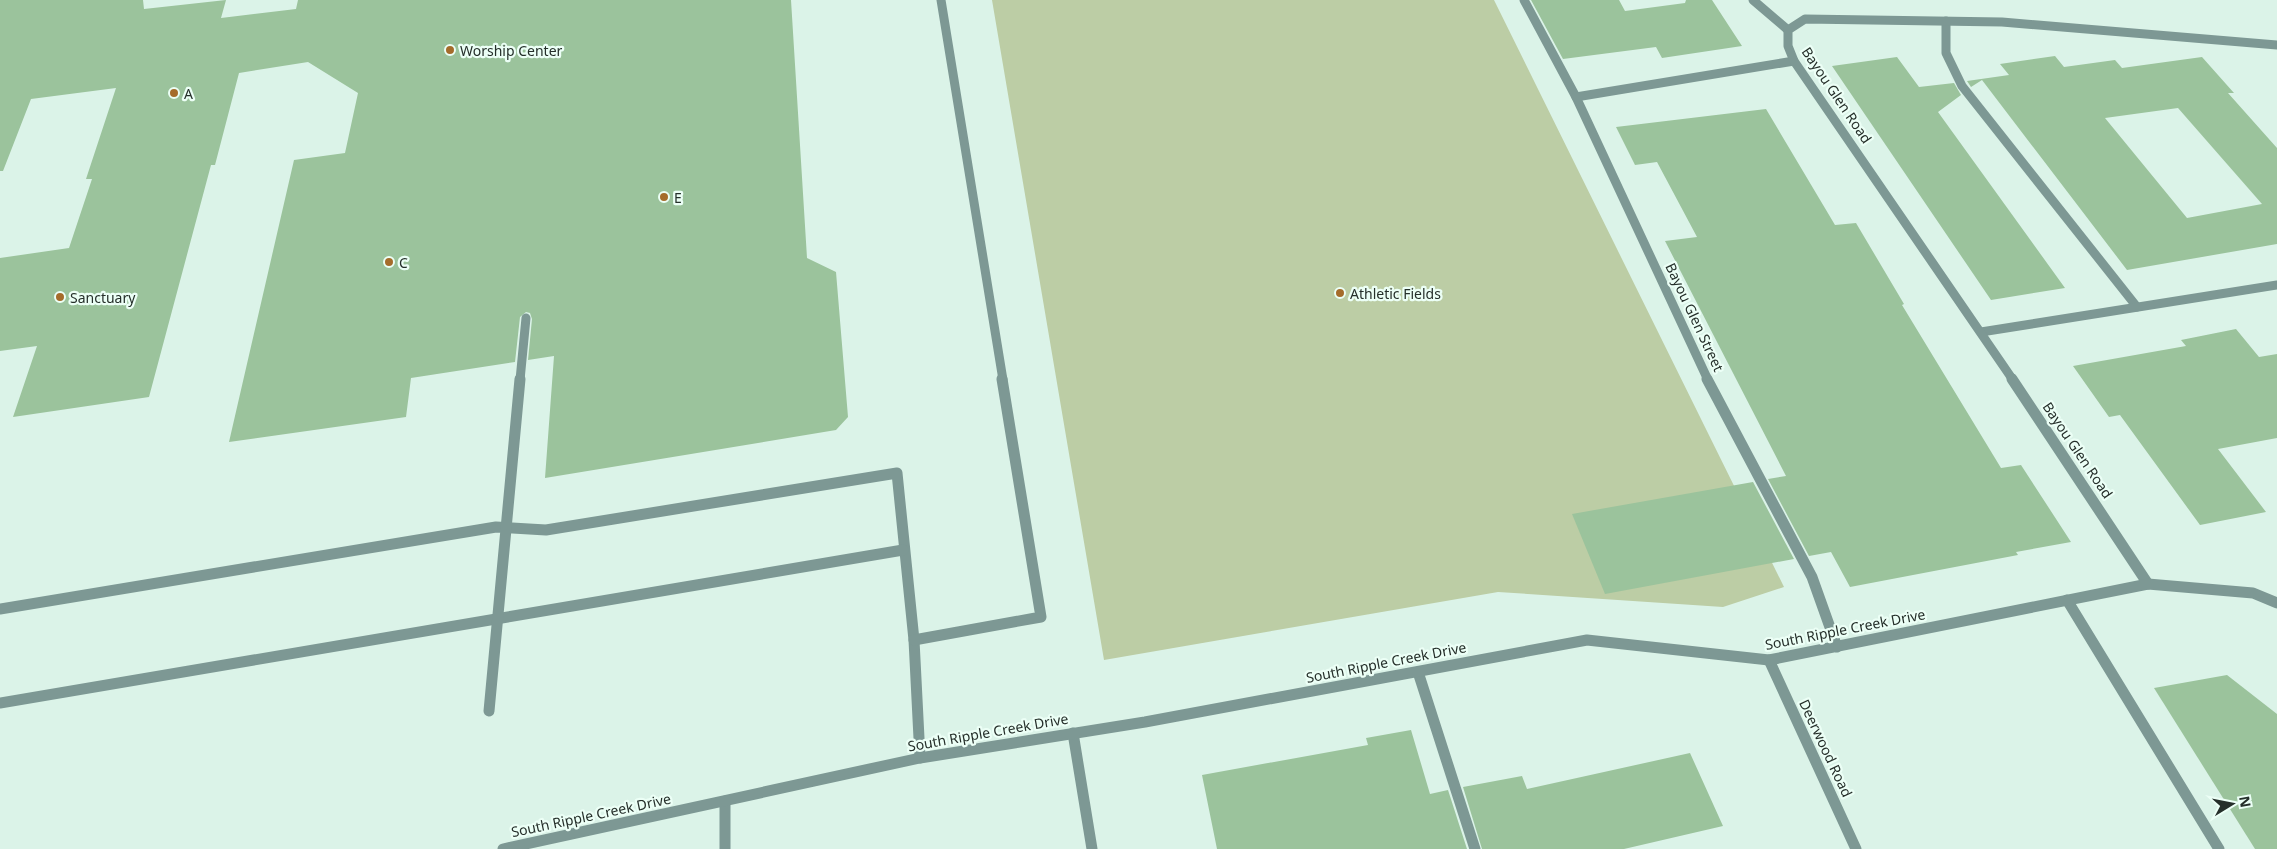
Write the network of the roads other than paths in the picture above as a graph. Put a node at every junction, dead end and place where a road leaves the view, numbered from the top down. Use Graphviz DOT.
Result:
graph roads {
  1 [pos="941,0"];
  2 [pos="1524,0"];
  3 [pos="1753,0"];
  4 [pos="1946,21"];
  5 [pos="1788,30"];
  6 [pos="2277,45"];
  7 [pos="1794,61"];
  8 [pos="1576,97"];
  9 [pos="2277,285"];
  10 [pos="2137,307"];
  11 [pos="526,318"];
  12 [pos="1982,332"];
  13 [pos="507,527"];
  14 [pos="903,550"];
  15 [pos="2148,584"];
  16 [pos="2067,600"];
  17 [pos="2277,603"];
  18 [pos="0,609"];
  19 [pos="498,618"];
  20 [pos="914,640"];
  21 [pos="1837,647"];
  22 [pos="1769,660"];
  23 [pos="1418,672"];
  24 [pos="0,703"];
  25 [pos="489,710"];
  26 [pos="1073,733"];
  27 [pos="920,758"];
  28 [pos="725,801"];
  29 [pos="504,849"];
  30 [pos="725,849"];
  31 [pos="1092,849"];
  32 [pos="1475,849"];
  33 [pos="1856,849"];
  34 [pos="2220,849"];
  1 -- 20 [label="street"];
  2 -- 8 [label="street, Bayou Glen Street"];
  3 -- 5 [label="street"];
  4 -- 5 [label="street"];
  4 -- 6 [label="street"];
  4 -- 10 [label="street"];
  5 -- 7 [label="street, Bayou Glen Road"];
  7 -- 8 [label="street"];
  7 -- 12 [label="street, Bayou Glen Road"];
  8 -- 21 [label="street, Bayou Glen Street"];
  9 -- 10 [label="street"];
  10 -- 12 [label="street"];
  11 -- 13 [label="street"];
  12 -- 15 [label="street, Bayou Glen Road"];
  13 -- 14 [label="street"];
  13 -- 18 [label="street"];
  13 -- 19 [label="street"];
  14 -- 19 [label="street"];
  14 -- 20 [label="street"];
  15 -- 16 [label="street, South Ripple Creek Drive"];
  15 -- 17 [label="street, South Ripple Creek Drive"];
  16 -- 21 [label="street, South Ripple Creek Drive"];
  16 -- 34 [label="street"];
  19 -- 24 [label="street"];
  19 -- 25 [label="street"];
  20 -- 27 [label="street"];
  21 -- 22 [label="street, South Ripple Creek Drive"];
  22 -- 23 [label="street, South Ripple Creek Drive"];
  22 -- 33 [label="street, Deerwood Road"];
  23 -- 26 [label="street, South Ripple Creek Drive"];
  23 -- 32 [label="street"];
  26 -- 27 [label="street, South Ripple Creek Drive"];
  26 -- 31 [label="street"];
  27 -- 28 [label="street, South Ripple Creek Drive"];
  28 -- 29 [label="street, South Ripple Creek Drive"];
  28 -- 30 [label="street"];
}
